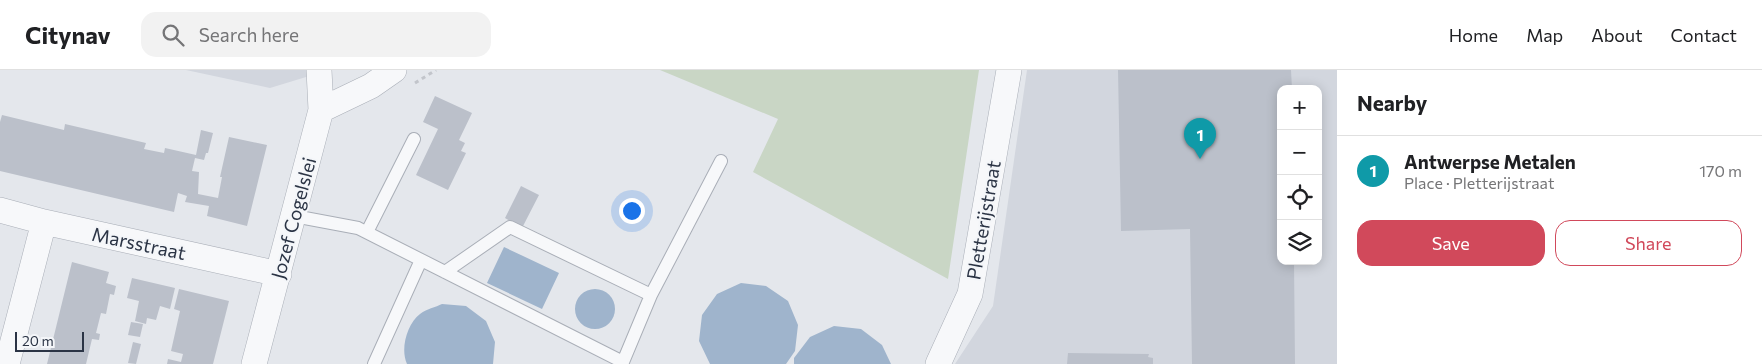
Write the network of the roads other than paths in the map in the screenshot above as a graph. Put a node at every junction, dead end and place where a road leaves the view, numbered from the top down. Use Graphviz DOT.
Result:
graph roads {
  1 [pos="319,70"];
  2 [pos="394,70"];
  3 [pos="1009,70"];
  4 [pos="321,110"];
  5 [pos="414,139"];
  6 [pos="722,161"];
  7 [pos="0,210"];
  8 [pos="294,216"];
  9 [pos="44,222"];
  10 [pos="367,232"];
  11 [pos="421,260"];
  12 [pos="446,272"];
  13 [pos="279,274"];
  14 [pos="651,295"];
  15 [pos="623,363"];
  16 [pos="7,364"];
  17 [pos="254,364"];
  18 [pos="374,364"];
  19 [pos="938,364"];
  1 -- 4 [label="street, Jozef Cogelslei"];
  2 -- 4 [label="street"];
  3 -- 19 [label="street, Pletterijstraat"];
  4 -- 8 [label="street, Jozef Cogelslei"];
  5 -- 10 [label="lane"];
  6 -- 14 [label="lane"];
  7 -- 9 [label="street, Marsstraat"];
  8 -- 10 [label="lane"];
  8 -- 13 [label="street, Jozef Cogelslei"];
  9 -- 13 [label="street, Marsstraat"];
  9 -- 16 [label="street"];
  10 -- 11 [label="lane"];
  11 -- 12 [label="lane"];
  11 -- 18 [label="lane"];
  12 -- 14 [label="lane"];
  12 -- 15 [label="lane"];
  13 -- 17 [label="street, Jozef Cogelslei"];
  14 -- 15 [label="lane"];
}
